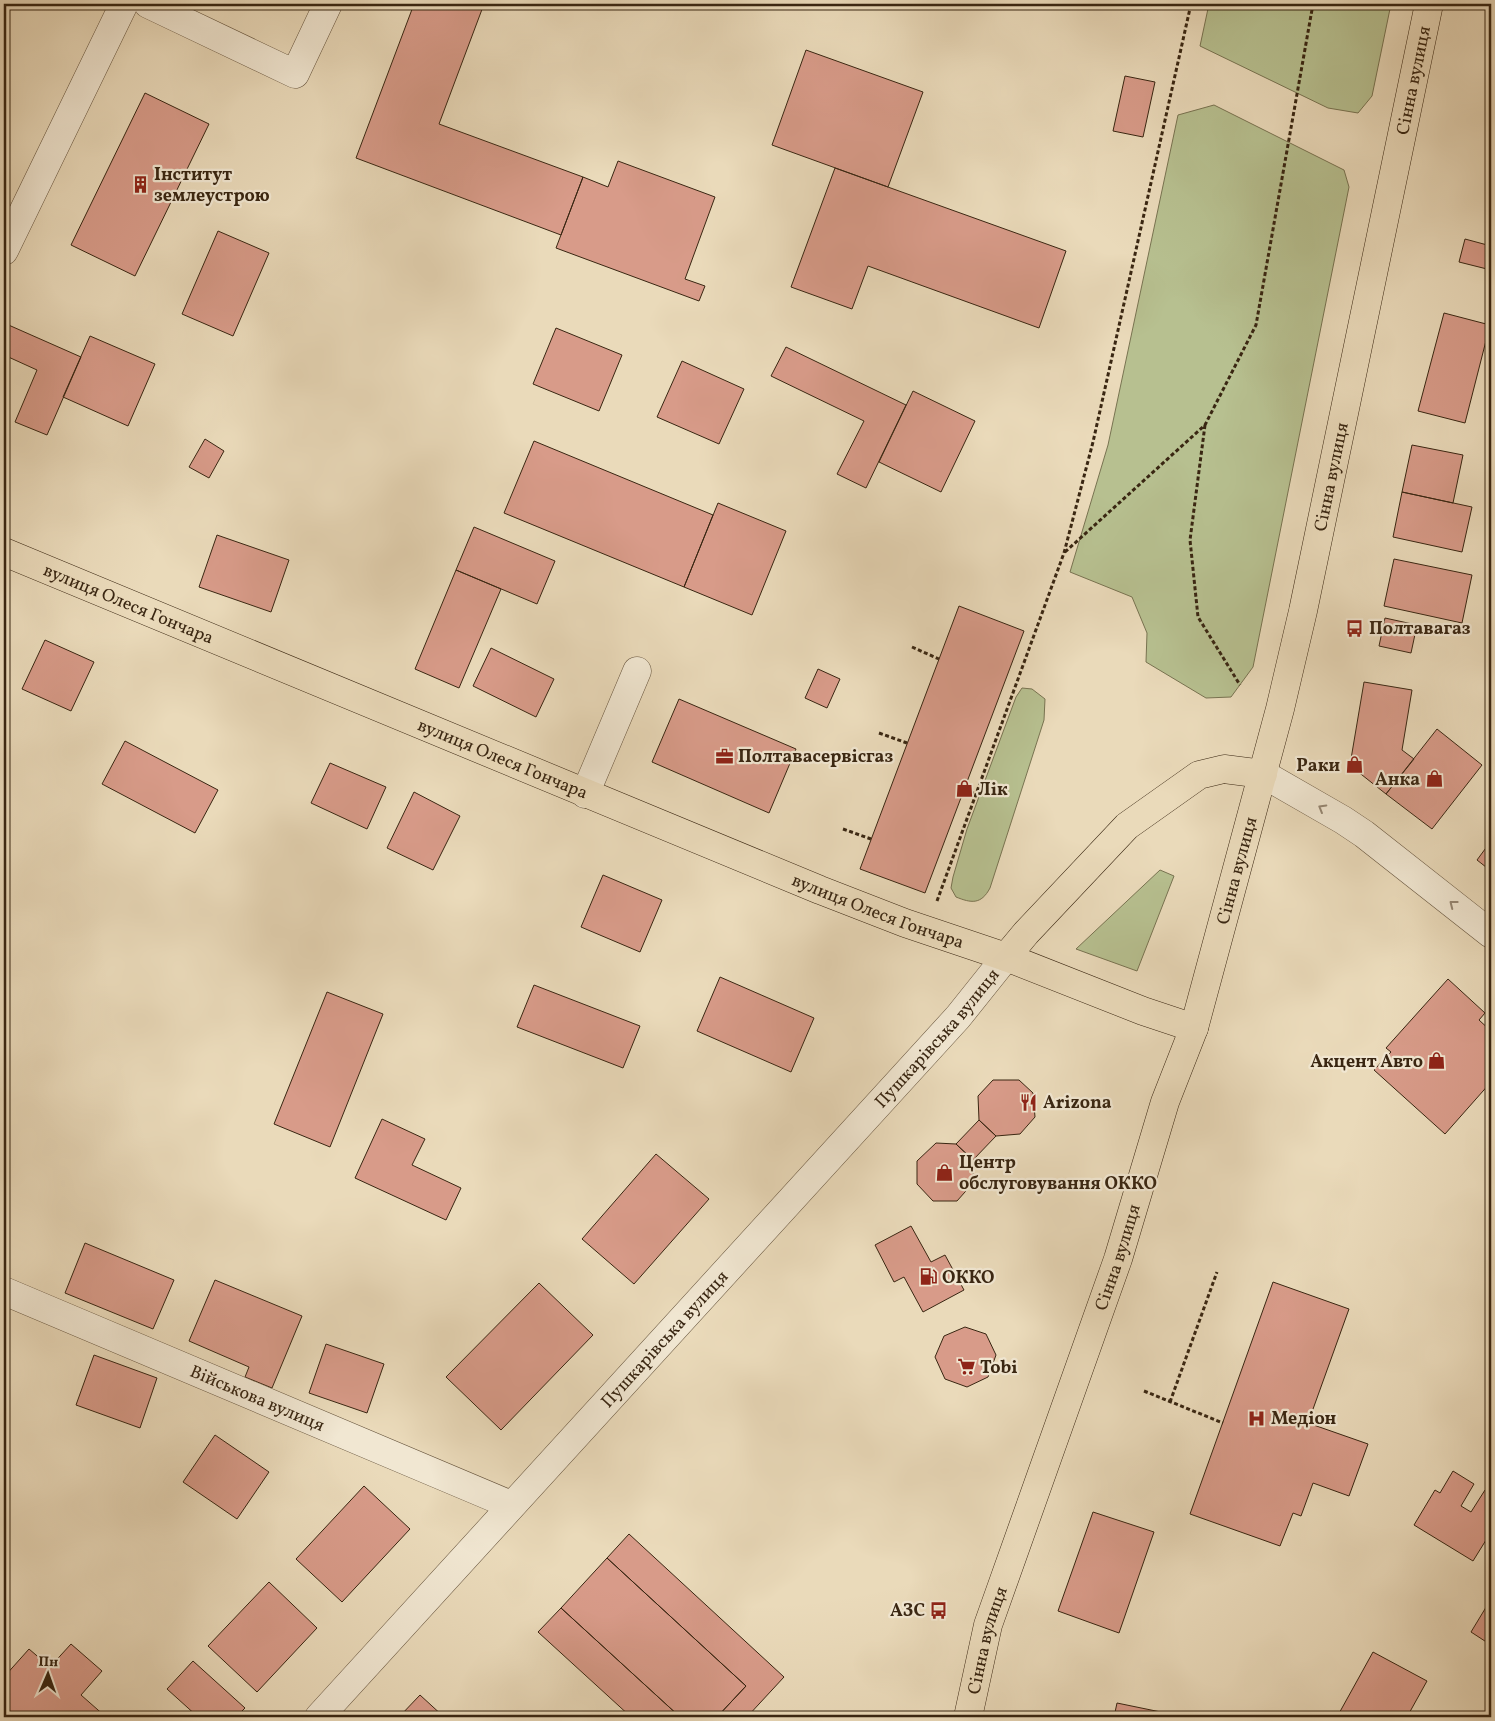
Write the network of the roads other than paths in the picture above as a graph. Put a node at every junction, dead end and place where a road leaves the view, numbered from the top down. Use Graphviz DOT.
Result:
graph roads {
  1 [pos="124,4"];
  2 [pos="148,4"];
  3 [pos="328,4"];
  4 [pos="1429,4"];
  5 [pos="4,251"];
  6 [pos="4,552"];
  7 [pos="637,671"];
  8 [pos="1262,774"];
  9 [pos="585,794"];
  10 [pos="1491,934"];
  11 [pos="1006,957"];
  12 [pos="1194,1028"];
  13 [pos="4,1291"];
  14 [pos="511,1505"];
  15 [pos="318,1717"];
  16 [pos="968,1717"];
  1 -- 5 [label="street"];
  2 -- 3 [label="street"];
  4 -- 8 [label="main road, Сінна вулиця"];
  6 -- 9 [label="main road, вулиця Олеся Гончара"];
  7 -- 9 [label="street"];
  10 -- 8 [label="street, one-way"];
  8 -- 11 [label="main road"];
  8 -- 12 [label="main road, Сінна вулиця"];
  9 -- 11 [label="main road, вулиця Олеся Гончара"];
  11 -- 12 [label="main road, вулиця Олеся Гончара"];
  11 -- 14 [label="street, Пушкарівська вулиця"];
  12 -- 16 [label="main road, Сінна вулиця"];
  13 -- 14 [label="street, Військова вулиця"];
  14 -- 15 [label="street, Пушкарівська вулиця"];
}
